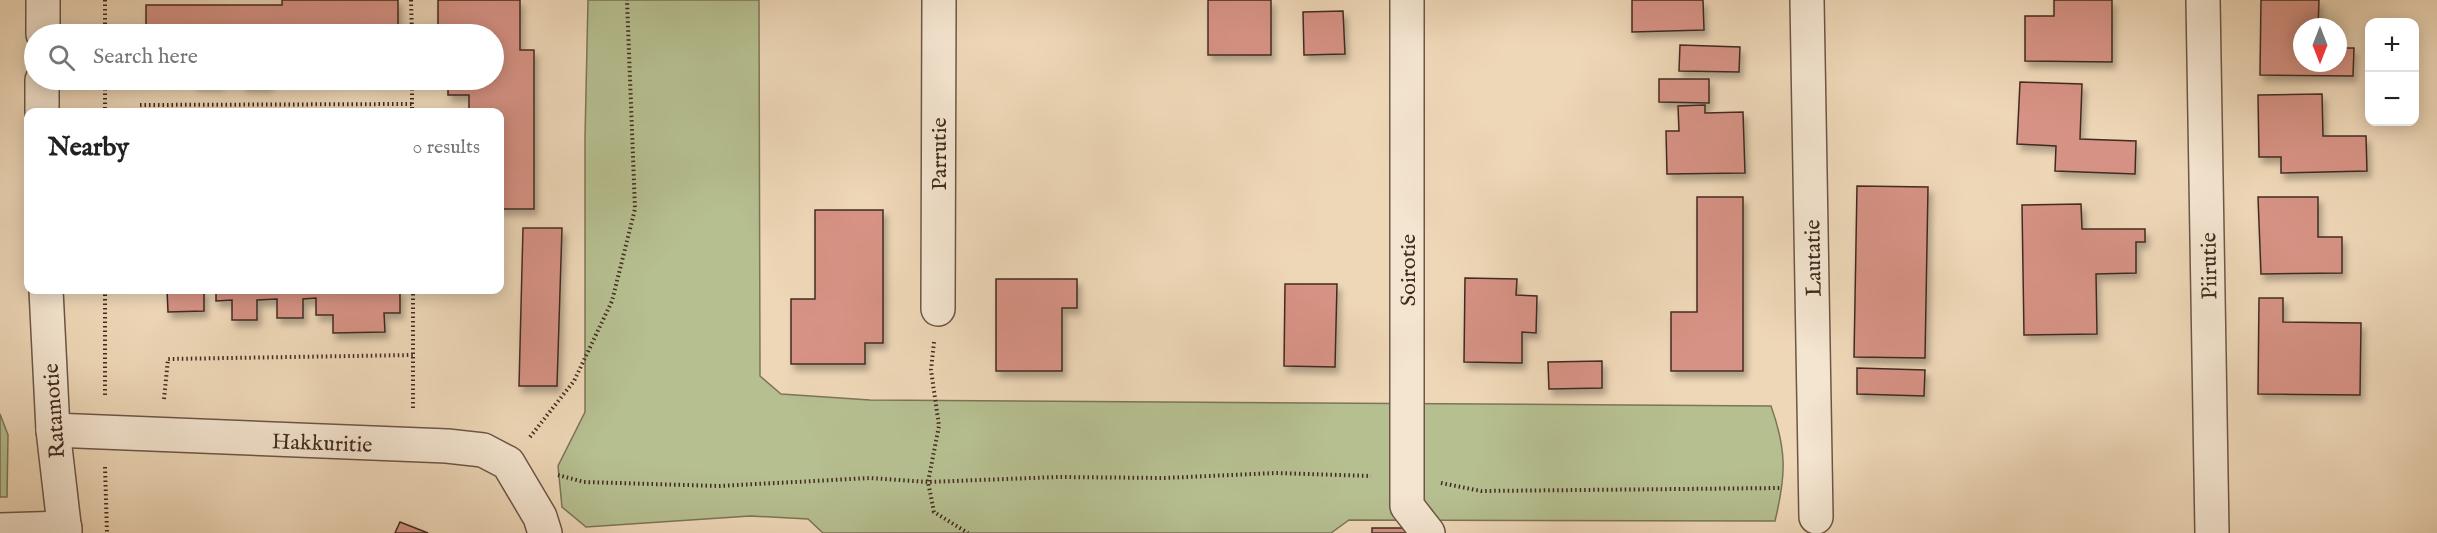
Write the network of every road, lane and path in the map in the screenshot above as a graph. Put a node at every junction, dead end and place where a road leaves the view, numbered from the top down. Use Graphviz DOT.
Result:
graph roads {
  1 [pos="43,0"];
  2 [pos="105,0"];
  3 [pos="411,0"];
  4 [pos="627,0"];
  5 [pos="939,0"];
  6 [pos="1407,0"];
  7 [pos="1807,0"];
  8 [pos="2203,0"];
  9 [pos="43,24"];
  10 [pos="105,24"];
  11 [pos="412,24"];
  12 [pos="42,90"];
  13 [pos="105,90"];
  14 [pos="412,90"];
  15 [pos="412,104"];
  16 [pos="140,105"];
  17 [pos="42,108"];
  18 [pos="105,108"];
  19 [pos="412,108"];
  20 [pos="46,294"];
  21 [pos="413,294"];
  22 [pos="938,309"];
  23 [pos="413,356"];
  24 [pos="53,430"];
  25 [pos="160,435"];
  26 [pos="412,445"];
  27 [pos="508,463"];
  28 [pos="1407,476"];
  29 [pos="928,482"];
  30 [pos="1816,502"];
  31 [pos="0,530"];
  32 [pos="65,531"];
  33 [pos="545,533"];
  34 [pos="968,533"];
  35 [pos="1428,533"];
  36 [pos="2212,533"];
  1 -- 9 [label="street"];
  2 -- 10 [label="path"];
  3 -- 11 [label="path"];
  4 -- 27 [label="path"];
  5 -- 22 [label="street, Parrutie"];
  6 -- 28 [label="street, Soirotie"];
  7 -- 30 [label="street, Lautatie"];
  8 -- 36 [label="street, Piirutie"];
  12 -- 17 [label="street"];
  13 -- 18 [label="path"];
  14 -- 15 [label="path"];
  15 -- 16 [label="path"];
  15 -- 19 [label="path"];
  20 -- 24 [label="street, Ratamotie"];
  21 -- 23 [label="path"];
  22 -- 29 [label="path"];
  23 -- 25 [label="path"];
  23 -- 26 [label="path"];
  24 -- 25 [label="street, Hakkuritie"];
  24 -- 32 [label="street, Ratamotie"];
  25 -- 26 [label="street, Hakkuritie"];
  26 -- 27 [label="street, Hakkuritie"];
  27 -- 29 [label="path"];
  27 -- 33 [label="street"];
  28 -- 29 [label="path"];
  28 -- 30 [label="path"];
  28 -- 35 [label="street, Soirotie"];
  29 -- 34 [label="path"];
  31 -- 32 [label="street"];
}
